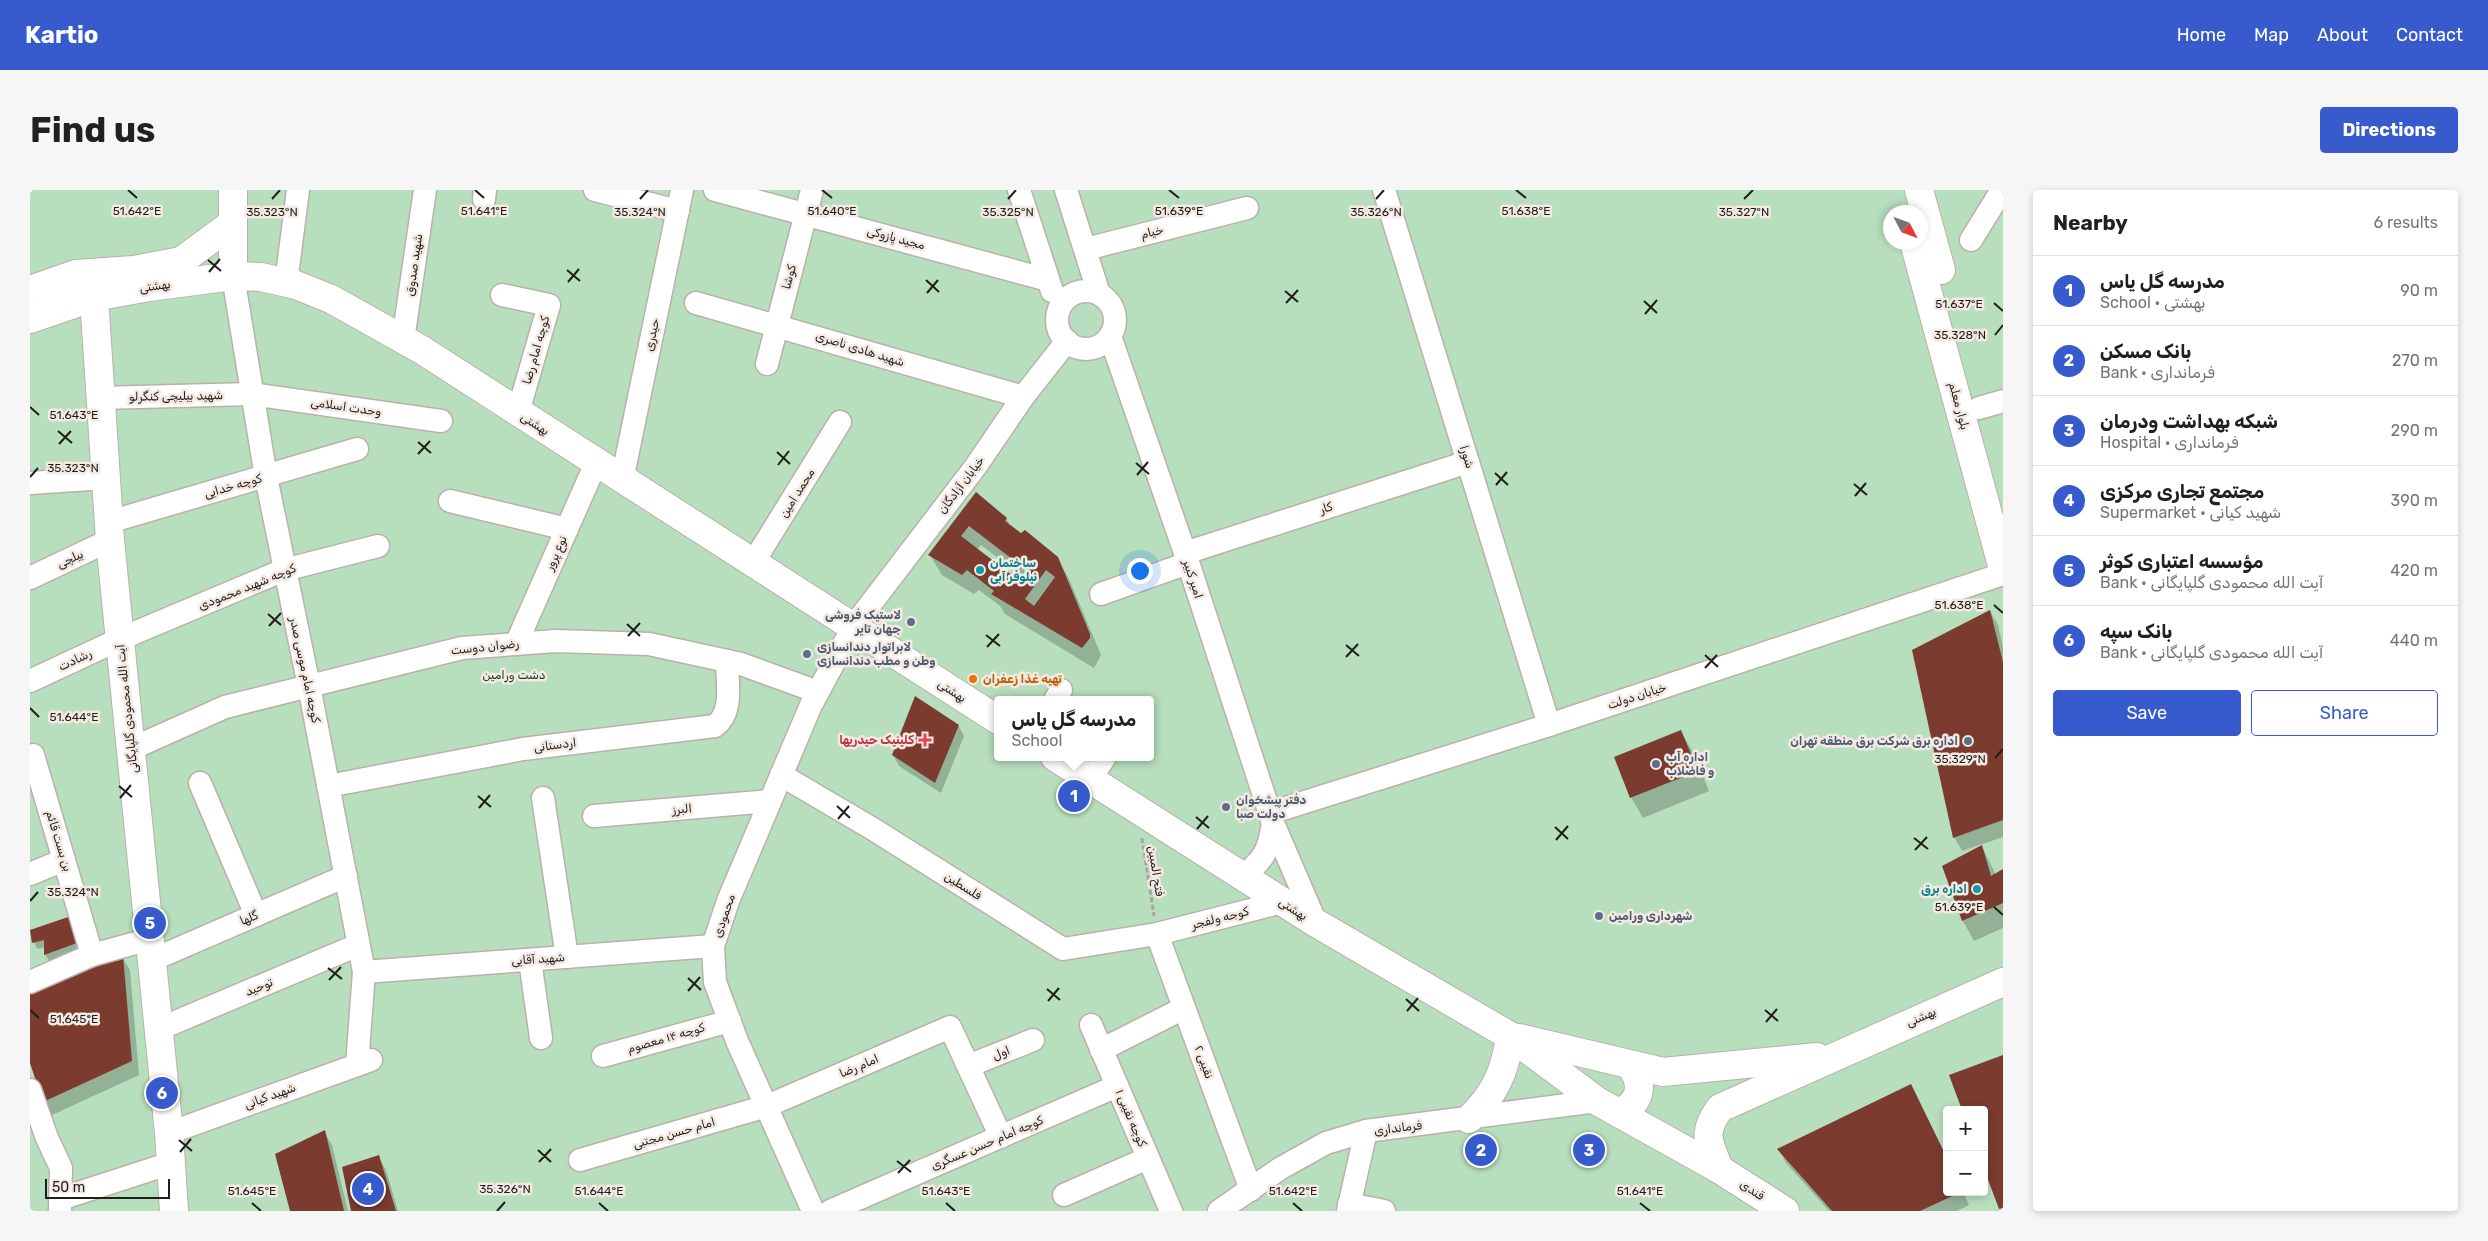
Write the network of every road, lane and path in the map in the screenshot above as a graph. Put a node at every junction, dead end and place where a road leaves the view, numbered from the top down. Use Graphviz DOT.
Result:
graph roads {
  1 [pos="232,190"];
  2 [pos="298,190"];
  3 [pos="425,190"];
  4 [pos="595,190"];
  5 [pos="715,190"];
  6 [pos="812,190"];
  7 [pos="1019,190"];
  8 [pos="1066,190"];
  9 [pos="1384,190"];
  10 [pos="1900,190"];
  11 [pos="1919,190"];
  12 [pos="2002,190"];
  13 [pos="680,200"];
  14 [pos="1904,205"];
  15 [pos="1247,208"];
  16 [pos="806,214"];
  17 [pos="234,223"];
  18 [pos="1971,240"];
  19 [pos="1086,249"];
  20 [pos="1916,250"];
  21 [pos="233,276"];
  22 [pos="1048,280"];
  23 [pos="286,283"];
  24 [pos="30,290"];
  25 [pos="1099,294"];
  26 [pos="502,295"];
  27 [pos="94,297"];
  28 [pos="696,302"];
  29 [pos="1058,311"];
  30 [pos="30,319"];
  31 [pos="777,325"];
  32 [pos="1110,336"];
  33 [pos="403,340"];
  34 [pos="1066,341"];
  35 [pos="767,364"];
  36 [pos="252,394"];
  37 [pos="100,398"];
  38 [pos="1023,398"];
  39 [pos="1991,405"];
  40 [pos="518,412"];
  41 [pos="441,421"];
  42 [pos="840,422"];
  43 [pos="357,449"];
  44 [pos="1468,462"];
  45 [pos="596,463"];
  46 [pos="266,477"];
  47 [pos="106,478"];
  48 [pos="622,480"];
  49 [pos="30,483"];
  50 [pos="2003,498"];
  51 [pos="450,501"];
  52 [pos="567,529"];
  53 [pos="109,531"];
  54 [pos="378,546"];
  55 [pos="1186,558"];
  56 [pos="753,563"];
  57 [pos="2003,569"];
  58 [pos="284,570"];
  59 [pos="2003,574"];
  60 [pos="30,578"];
  61 [pos="1101,594"];
  62 [pos="853,627"];
  63 [pos="120,639"];
  64 [pos="516,644"];
  65 [pos="726,661"];
  66 [pos="30,681"];
  67 [pos="309,686"];
  68 [pos="818,692"];
  69 [pos="994,717"];
  70 [pos="1549,725"];
  71 [pos="131,749"];
  72 [pos="33,756"];
  73 [pos="1061,761"];
  74 [pos="1102,761"];
  75 [pos="781,774"];
  76 [pos="1090,780"];
  77 [pos="200,782"];
  78 [pos="328,786"];
  79 [pos="543,798"];
  80 [pos="770,801"];
  81 [pos="38,803"];
  82 [pos="1138,810"];
  83 [pos="594,816"];
  84 [pos="1271,818"];
  85 [pos="64,860"];
  86 [pos="30,874"];
  87 [pos="346,876"];
  88 [pos="1242,877"];
  89 [pos="1282,902"];
  90 [pos="256,915"];
  91 [pos="1316,924"];
  92 [pos="1157,934"];
  93 [pos="358,945"];
  94 [pos="713,946"];
  95 [pos="151,950"];
  96 [pos="92,955"];
  97 [pos="567,957"];
  98 [pos="530,960"];
  99 [pos="364,972"];
  100 [pos="30,982"];
  101 [pos="2003,982"];
  102 [pos="1184,1008"];
  103 [pos="730,1021"];
  104 [pos="1091,1025"];
  105 [pos="159,1029"];
  106 [pos="1510,1036"];
  107 [pos="540,1038"];
  108 [pos="1033,1040"];
  109 [pos="1101,1050"];
  110 [pos="1841,1055"];
  111 [pos="603,1056"];
  112 [pos="364,1062"];
  113 [pos="1630,1065"];
  114 [pos="968,1066"];
  115 [pos="1117,1086"];
  116 [pos="30,1090"];
  117 [pos="767,1106"];
  118 [pos="1608,1107"];
  119 [pos="1469,1120"];
  120 [pos="1366,1131"];
  121 [pos="169,1133"];
  122 [pos="1001,1137"];
  123 [pos="39,1140"];
  124 [pos="1148,1158"];
  125 [pos="580,1160"];
  126 [pos="171,1163"];
  127 [pos="1719,1169"];
  128 [pos="1251,1190"];
  129 [pos="1064,1195"];
  130 [pos="58,1208"];
  131 [pos="1349,1208"];
  132 [pos="174,1211"];
  133 [pos="813,1211"];
  134 [pos="830,1211"];
  135 [pos="1171,1211"];
  136 [pos="1219,1211"];
  137 [pos="1384,1211"];
  138 [pos="1785,1211"];
  1 -- 17 [label="main road"];
  2 -- 23 [label="street"];
  3 -- 33 [label="street, شهید صدوق"];
  4 -- 13 [label="street"];
  5 -- 16 [label="street, مجید پازوکی"];
  6 -- 16 [label="street, کوشا"];
  7 -- 22 [label="street"];
  8 -- 19 [label="street"];
  9 -- 44 [label="street, شورا"];
  10 -- 14 [label="main road"];
  11 -- 39 [label="main road, بلوار معلم"];
  12 -- 18 [label="street"];
  13 -- 48 [label="street, حیدری"];
  15 -- 19 [label="street, خیام"];
  16 -- 22 [label="street, مجید پازوکی"];
  16 -- 31 [label="street, کوشا"];
  17 -- 21 [label="main road"];
  17 -- 24 [label="main road"];
  19 -- 25 [label="street"];
  20 -- 57 [label="main road, بلوار معلم"];
  21 -- 23 [label="main road, بهشتی"];
  21 -- 27 [label="main road, بهشتی"];
  21 -- 36 [label="street, کوچه امام موسی صدر"];
  22 -- 29 [label="street"];
  23 -- 33 [label="main road, بهشتی"];
  25 -- 29 [label="street"];
  25 -- 32 [label="street"];
  26 -- 40 [label="street, کوچه امام رضا"];
  27 -- 30 [label="main road, بهشتی"];
  27 -- 37 [label="main road, آیت الله محمودی گلپایگانی"];
  28 -- 31 [label="street, شهید هادی ناصری"];
  29 -- 34 [label="street"];
  31 -- 35 [label="street, کوشا"];
  31 -- 38 [label="street, شهید هادی ناصری"];
  32 -- 34 [label="street"];
  32 -- 55 [label="street, امیر کبیر"];
  33 -- 40 [label="main road, بهشتی"];
  34 -- 38 [label="street, خیابان آزادگان"];
  36 -- 37 [label="street, شهید بیلیچی کنگرلو"];
  36 -- 41 [label="street, وحدت اسلامی"];
  36 -- 46 [label="street, کوچه امام موسی صدر"];
  37 -- 47 [label="main road, آیت الله محمودی گلپایگانی"];
  38 -- 62 [label="street, خیابان آزادگان"];
  39 -- 50 [label="main road, بلوار معلم"];
  40 -- 45 [label="main road, بهشتی"];
  42 -- 56 [label="street, محمد امین"];
  43 -- 46 [label="street, کوچه خدایی"];
  44 -- 55 [label="street, کار"];
  44 -- 70 [label="street, شورا"];
  45 -- 48 [label="main road, بهشتی"];
  45 -- 52 [label="street, نوع پرور"];
  46 -- 53 [label="street, کوچه خدایی"];
  46 -- 58 [label="street, کوچه امام موسی صدر"];
  47 -- 49 [label="street"];
  47 -- 53 [label="main road, آیت الله محمودی گلپایگانی"];
  48 -- 56 [label="main road, بهشتی"];
  51 -- 52 [label="street"];
  52 -- 64 [label="street, نوع پرور"];
  53 -- 60 [label="street, بیلچی"];
  53 -- 63 [label="main road, آیت الله محمودی گلپایگانی"];
  54 -- 58 [label="street, کوچه شهید محمودی"];
  55 -- 61 [label="street, کار"];
  55 -- 84 [label="street, امیر کبیر"];
  56 -- 62 [label="main road, بهشتی"];
  58 -- 63 [label="street, کوچه شهید محمودی"];
  58 -- 67 [label="street, کوچه امام موسی صدر"];
  59 -- 70 [label="street, خیابان دولت"];
  62 -- 68 [label="street, محمودی"];
  62 -- 69 [label="main road, بهشتی"];
  63 -- 66 [label="street, رشادت"];
  63 -- 71 [label="main road, آیت الله محمودی گلپایگانی"];
  64 -- 65 [label="street, رضوان دوست"];
  64 -- 67 [label="street, رضوان دوست"];
  65 -- 68 [label="street, رضوان دوست"];
  65 -- 78 [label="street, اردستانی"];
  67 -- 71 [label="street, رضوان دوست"];
  67 -- 78 [label="street, کوچه امام موسی صدر"];
  68 -- 75 [label="street, محمودی"];
  70 -- 84 [label="street, خیابان دولت"];
  71 -- 95 [label="main road, آیت الله محمودی گلپایگانی"];
  72 -- 81 [label="street, بن بست قائم"];
  73 -- 76 [label="main road, بهشتی"];
  74 -- 76 [label="street"];
  75 -- 80 [label="street, محمودی"];
  75 -- 92 [label="street, فلسطین"];
  76 -- 82 [label="main road, بهشتی"];
  77 -- 90 [label="street"];
  78 -- 87 [label="street, کوچه امام موسی صدر"];
  79 -- 97 [label="street"];
  80 -- 83 [label="street, البرز"];
  80 -- 94 [label="street, محمودی"];
  81 -- 85 [label="street, بن بست قائم"];
  82 -- 88 [label="main road, بهشتی"];
  82 -- 92 [label="path, فتح المبین"];
  84 -- 88 [label="street"];
  84 -- 91 [label="street, امیر کبیر"];
  85 -- 86 [label="street"];
  85 -- 96 [label="street, بن بست قائم"];
  87 -- 90 [label="street, گلها"];
  87 -- 93 [label="street, کوچه امام موسی صدر"];
  88 -- 89 [label="main road, بهشتی"];
  89 -- 91 [label="main road, بهشتی"];
  89 -- 92 [label="street, کوجه ولفجر"];
  90 -- 95 [label="street, گلها"];
  91 -- 106 [label="main road, بهشتی"];
  92 -- 102 [label="street, نقیبی ۲"];
  93 -- 99 [label="street, کوچه امام موسی صدر"];
  93 -- 105 [label="street, توحید"];
  94 -- 97 [label="street, شهید آقایی"];
  94 -- 103 [label="street, محمودی"];
  95 -- 96 [label="street, گلها"];
  95 -- 105 [label="main road, آیت الله محمودی گلپایگانی"];
  96 -- 100 [label="street, گلها"];
  97 -- 98 [label="street, شهید آقایی"];
  98 -- 99 [label="street, شهید آقایی"];
  98 -- 107 [label="street"];
  99 -- 112 [label="street, کوچه امام موسی صدر"];
  101 -- 110 [label="main road, بهشنی"];
  102 -- 109 [label="street"];
  102 -- 128 [label="street, نقیبی ۲"];
  103 -- 111 [label="street, کوچه ۱۴ معصوم"];
  103 -- 117 [label="street, محمودی"];
  104 -- 109 [label="street, کوچه نقیبی ۱"];
  105 -- 121 [label="main road, آیت الله محمودی گلپایگانی"];
  106 -- 113 [label="main road"];
  106 -- 118 [label="main road, قندی"];
  106 -- 119 [label="main road"];
  108 -- 114 [label="street, اول"];
  109 -- 115 [label="street, کوچه نقیبی ۱"];
  110 -- 113 [label="main road"];
  110 -- 127 [label="main road, بهشنی"];
  112 -- 121 [label="street, شهید کیانی"];
  113 -- 118 [label="main road"];
  114 -- 117 [label="street, امام رضا"];
  114 -- 122 [label="street"];
  115 -- 122 [label="street, کوچه امام حسن عسگری"];
  115 -- 124 [label="street, کوچه نقیبی ۱"];
  116 -- 123 [label="street"];
  117 -- 125 [label="street, امام حسن مجتبی"];
  117 -- 133 [label="street, محمودی"];
  118 -- 119 [label="street, فرمانداری"];
  118 -- 127 [label="main road, قندی"];
  119 -- 120 [label="street, فرمانداری"];
  120 -- 128 [label="street, فرمانداری"];
  120 -- 131 [label="street"];
  121 -- 126 [label="main road, آیت الله محمودی گلپایگانی"];
  122 -- 134 [label="street, کوچه امام حسن عسگری"];
  123 -- 130 [label="street"];
  124 -- 129 [label="street"];
  124 -- 135 [label="street, کوچه نقیبی ۱"];
  126 -- 130 [label="street"];
  126 -- 132 [label="main road, آیت الله محمودی گلپایگانی"];
  127 -- 138 [label="main road, قندی"];
  128 -- 136 [label="street, فرمانداری"];
  131 -- 137 [label="street"];
}
